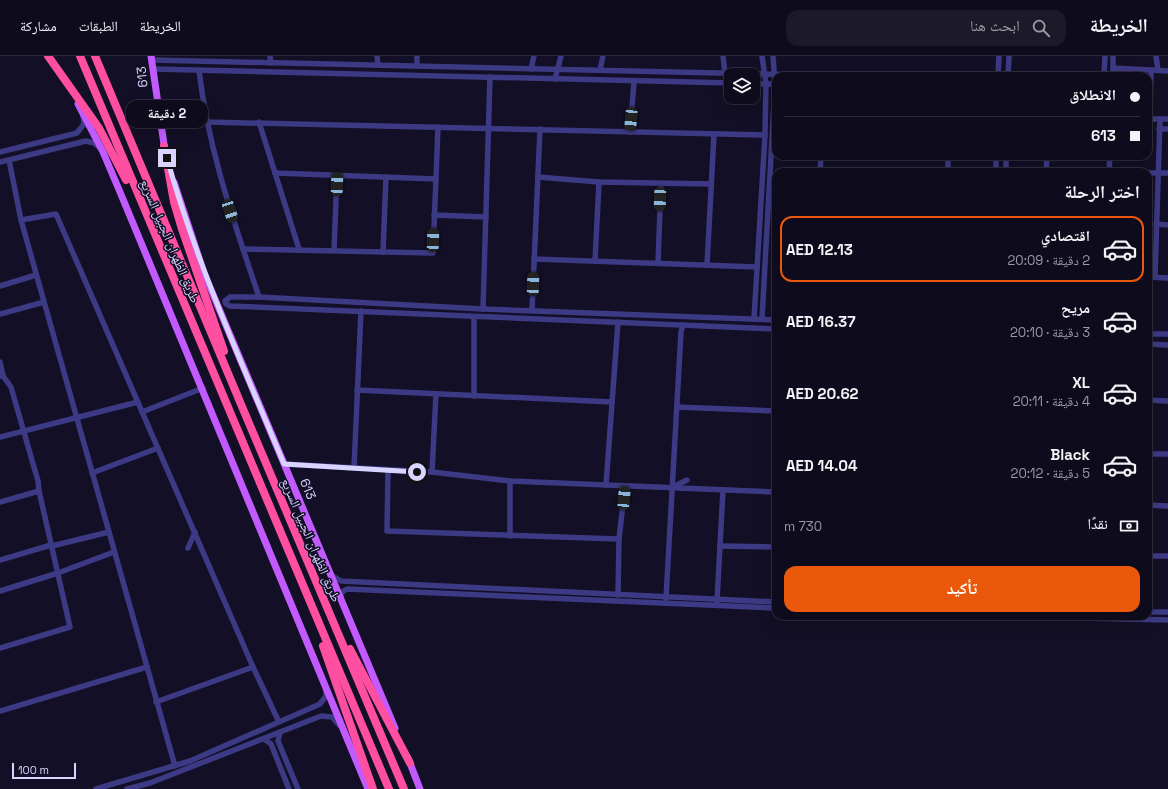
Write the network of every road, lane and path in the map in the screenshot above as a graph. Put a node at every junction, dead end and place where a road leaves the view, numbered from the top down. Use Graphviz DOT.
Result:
graph roads {
  1 [pos="48,56"];
  2 [pos="80,56"];
  3 [pos="96,56"];
  4 [pos="270,56"];
  5 [pos="377,56"];
  6 [pos="417,56"];
  7 [pos="534,56"];
  8 [pos="561,56"];
  9 [pos="603,56"];
  10 [pos="723,56"];
  11 [pos="762,56"];
  12 [pos="773,56"];
  13 [pos="999,56"];
  14 [pos="1009,56"];
  15 [pos="1105,56"];
  16 [pos="1114,56"];
  17 [pos="1156,56"];
  18 [pos="152,58"];
  19 [pos="228,59"];
  20 [pos="271,63"];
  21 [pos="378,65"];
  22 [pos="417,66"];
  23 [pos="1113,68"];
  24 [pos="153,69"];
  25 [pos="531,69"];
  26 [pos="558,69"];
  27 [pos="199,70"];
  28 [pos="600,70"];
  29 [pos="1151,70"];
  30 [pos="1158,70"];
  31 [pos="1168,71"];
  32 [pos="774,72"];
  33 [pos="998,72"];
  34 [pos="1008,72"];
  35 [pos="1104,72"];
  36 [pos="1113,72"];
  37 [pos="724,73"];
  38 [pos="760,74"];
  39 [pos="764,74"];
  40 [pos="772,74"];
  41 [pos="490,77"];
  42 [pos="556,79"];
  43 [pos="634,82"];
  44 [pos="724,83"];
  45 [pos="760,84"];
  46 [pos="766,84"];
  47 [pos="772,84"];
  48 [pos="81,108"];
  49 [pos="1152,119"];
  50 [pos="1160,119"];
  51 [pos="1168,119"];
  52 [pos="207,122"];
  53 [pos="259,122"];
  54 [pos="438,127"];
  55 [pos="489,128"];
  56 [pos="540,129"];
  57 [pos="1159,129"];
  58 [pos="1168,129"];
  59 [pos="630,132"];
  60 [pos="714,134"];
  61 [pos="765,135"];
  62 [pos="164,146"];
  63 [pos="0,152"];
  64 [pos="103,152"];
  65 [pos="9,160"];
  66 [pos="772,160"];
  67 [pos="0,162"];
  68 [pos="275,173"];
  69 [pos="1152,173"];
  70 [pos="1158,173"];
  71 [pos="1168,173"];
  72 [pos="337,175"];
  73 [pos="386,177"];
  74 [pos="538,177"];
  75 [pos="436,179"];
  76 [pos="598,182"];
  77 [pos="661,184"];
  78 [pos="711,184"];
  79 [pos="434,215"];
  80 [pos="486,217"];
  81 [pos="21,220"];
  82 [pos="1156,224"];
  83 [pos="1168,225"];
  84 [pos="151,228"];
  85 [pos="243,249"];
  86 [pos="299,249"];
  87 [pos="334,250"];
  88 [pos="383,252"];
  89 [pos="534,258"];
  90 [pos="595,261"];
  91 [pos="658,263"];
  92 [pos="707,265"];
  93 [pos="757,267"];
  94 [pos="35,274"];
  95 [pos="1155,277"];
  96 [pos="1168,278"];
  97 [pos="0,286"];
  98 [pos="259,297"];
  99 [pos="44,302"];
  100 [pos="483,309"];
  101 [pos="532,310"];
  102 [pos="361,311"];
  103 [pos="0,314"];
  104 [pos="474,317"];
  105 [pos="754,319"];
  106 [pos="762,320"];
  107 [pos="772,320"];
  108 [pos="618,322"];
  109 [pos="683,325"];
  110 [pos="772,329"];
  111 [pos="1168,334"];
  112 [pos="1152,335"];
  113 [pos="1152,344"];
  114 [pos="1168,345"];
  115 [pos="0,362"];
  116 [pos="2,376"];
  117 [pos="203,388"];
  118 [pos="357,390"];
  119 [pos="436,394"];
  120 [pos="474,396"];
  121 [pos="1152,400"];
  122 [pos="1168,401"];
  123 [pos="138,402"];
  124 [pos="612,402"];
  125 [pos="677,407"];
  126 [pos="243,409"];
  127 [pos="772,411"];
  128 [pos="142,412"];
  129 [pos="77,419"];
  130 [pos="24,430"];
  131 [pos="0,437"];
  132 [pos="158,448"];
  133 [pos="1152,454"];
  134 [pos="1168,454"];
  135 [pos="284,464"];
  136 [pos="354,468"];
  137 [pos="388,470"];
  138 [pos="432,472"];
  139 [pos="92,473"];
  140 [pos="687,480"];
  141 [pos="510,481"];
  142 [pos="606,485"];
  143 [pos="625,486"];
  144 [pos="672,488"];
  145 [pos="723,490"];
  146 [pos="39,491"];
  147 [pos="772,492"];
  148 [pos="0,502"];
  149 [pos="1152,505"];
  150 [pos="1168,506"];
  151 [pos="109,532"];
  152 [pos="195,532"];
  153 [pos="510,536"];
  154 [pos="619,539"];
  155 [pos="51,545"];
  156 [pos="720,546"];
  157 [pos="772,547"];
  158 [pos="188,548"];
  159 [pos="114,552"];
  160 [pos="289,555"];
  161 [pos="1152,556"];
  162 [pos="1168,556"];
  163 [pos="0,560"];
  164 [pos="58,573"];
  165 [pos="330,573"];
  166 [pos="318,588"];
  167 [pos="0,591"];
  168 [pos="618,595"];
  169 [pos="666,598"];
  170 [pos="340,600"];
  171 [pos="717,601"];
  172 [pos="772,602"];
  173 [pos="772,608"];
  174 [pos="1152,612"];
  175 [pos="1168,612"];
  176 [pos="1152,620"];
  177 [pos="1168,620"];
  178 [pos="0,648"];
  179 [pos="147,667"];
  180 [pos="253,667"];
  181 [pos="326,683"];
  182 [pos="156,702"];
  183 [pos="0,711"];
  184 [pos="279,722"];
  185 [pos="343,731"];
  186 [pos="280,732"];
  187 [pos="264,739"];
  188 [pos="410,763"];
  189 [pos="175,766"];
  190 [pos="285,778"];
  191 [pos="297,787"];
  192 [pos="96,789"];
  193 [pos="127,789"];
  194 [pos="289,789"];
  195 [pos="368,789"];
  196 [pos="373,789"];
  197 [pos="389,789"];
  198 [pos="404,789"];
  199 [pos="420,789"];
  1 -- 48 [label="main road"];
  1 -- 84 [label="highway"];
  2 -- 84 [label="highway, طريق الظهران الجبيل السريع"];
  3 -- 126 [label="highway, طريق الظهران الجبيل السريع"];
  4 -- 20 [label="street"];
  5 -- 21 [label="street"];
  6 -- 22 [label="street"];
  7 -- 25 [label="street"];
  8 -- 26 [label="street"];
  9 -- 28 [label="street"];
  10 -- 37 [label="street"];
  11 -- 39 [label="street"];
  12 -- 32 [label="street"];
  13 -- 33 [label="street"];
  14 -- 34 [label="street"];
  15 -- 35 [label="street"];
  16 -- 23 [label="street"];
  17 -- 30 [label="street"];
  18 -- 19 [label="street"];
  18 -- 24 [label="main road, 613"];
  19 -- 20 [label="street"];
  20 -- 21 [label="street"];
  21 -- 22 [label="street"];
  22 -- 25 [label="street"];
  23 -- 29 [label="street"];
  23 -- 36 [label="street"];
  24 -- 27 [label="street"];
  24 -- 62 [label="main road, 613"];
  25 -- 26 [label="street"];
  26 -- 28 [label="street"];
  26 -- 42 [label="street"];
  27 -- 41 [label="street"];
  27 -- 52 [label="street"];
  28 -- 37 [label="street"];
  29 -- 30 [label="street"];
  30 -- 31 [label="street"];
  38 -- 39 [label="street"];
  39 -- 40 [label="street"];
  39 -- 46 [label="street"];
  41 -- 42 [label="street"];
  41 -- 55 [label="street"];
  42 -- 43 [label="street"];
  43 -- 44 [label="street"];
  43 -- 59 [label="street"];
  45 -- 46 [label="street"];
  46 -- 47 [label="street"];
  46 -- 61 [label="street"];
  48 -- 63 [label="street"];
  48 -- 64 [label="main road"];
  49 -- 50 [label="street"];
  50 -- 51 [label="street"];
  50 -- 57 [label="street"];
  52 -- 53 [label="street"];
  52 -- 85 [label="street"];
  53 -- 54 [label="street"];
  53 -- 68 [label="street"];
  54 -- 55 [label="street"];
  54 -- 75 [label="street"];
  55 -- 56 [label="street"];
  55 -- 80 [label="street"];
  56 -- 59 [label="street"];
  56 -- 74 [label="street"];
  57 -- 58 [label="street"];
  57 -- 70 [label="street"];
  59 -- 60 [label="street"];
  60 -- 61 [label="street"];
  60 -- 78 [label="street"];
  61 -- 93 [label="street"];
  62 -- 126 [label="highway"];
  62 -- 135 [label="main road, 613"];
  64 -- 65 [label="street"];
  64 -- 117 [label="main road"];
  65 -- 67 [label="street"];
  65 -- 81 [label="street"];
  66 -- 106 [label="street"];
  68 -- 72 [label="street"];
  68 -- 86 [label="street"];
  69 -- 70 [label="street"];
  70 -- 71 [label="street"];
  70 -- 82 [label="street"];
  72 -- 73 [label="street"];
  72 -- 87 [label="street"];
  73 -- 75 [label="street"];
  73 -- 88 [label="street"];
  74 -- 76 [label="street"];
  74 -- 89 [label="street"];
  75 -- 79 [label="street"];
  76 -- 77 [label="street"];
  76 -- 90 [label="street"];
  77 -- 78 [label="street"];
  77 -- 91 [label="street"];
  78 -- 92 [label="street"];
  79 -- 80 [label="street"];
  79 -- 88 [label="street"];
  80 -- 100 [label="street"];
  81 -- 94 [label="street"];
  81 -- 123 [label="street"];
  82 -- 83 [label="street"];
  82 -- 95 [label="street"];
  84 -- 160 [label="highway, طريق الظهران الجبيل السريع"];
  85 -- 86 [label="street"];
  85 -- 98 [label="street"];
  86 -- 87 [label="street"];
  87 -- 88 [label="street"];
  89 -- 90 [label="street"];
  89 -- 101 [label="street"];
  90 -- 91 [label="street"];
  91 -- 92 [label="street"];
  92 -- 93 [label="street"];
  93 -- 105 [label="street"];
  94 -- 97 [label="street"];
  94 -- 99 [label="street"];
  95 -- 96 [label="street"];
  98 -- 100 [label="street"];
  98 -- 102 [label="street"];
  99 -- 103 [label="street"];
  99 -- 129 [label="street"];
  100 -- 101 [label="street"];
  101 -- 105 [label="street"];
  102 -- 104 [label="street"];
  102 -- 118 [label="street"];
  104 -- 108 [label="street"];
  104 -- 120 [label="street"];
  105 -- 106 [label="street"];
  106 -- 107 [label="street"];
  108 -- 109 [label="street"];
  108 -- 124 [label="street"];
  109 -- 110 [label="street"];
  109 -- 125 [label="street"];
  111 -- 112 [label="street"];
  113 -- 114 [label="street"];
  115 -- 116 [label="street"];
  116 -- 130 [label="street"];
  117 -- 128 [label="street"];
  117 -- 181 [label="main road"];
  118 -- 119 [label="street"];
  118 -- 136 [label="street"];
  119 -- 120 [label="street"];
  119 -- 138 [label="street"];
  120 -- 124 [label="street"];
  121 -- 122 [label="street"];
  123 -- 128 [label="street"];
  123 -- 129 [label="street"];
  124 -- 142 [label="street"];
  125 -- 127 [label="street"];
  125 -- 144 [label="street"];
  126 -- 166 [label="highway, طريق الظهران الجبيل السريع"];
  128 -- 132 [label="street"];
  129 -- 130 [label="street"];
  129 -- 139 [label="street"];
  130 -- 131 [label="street"];
  130 -- 146 [label="street"];
  132 -- 139 [label="street"];
  132 -- 152 [label="street"];
  133 -- 134 [label="street"];
  135 -- 136 [label="street"];
  135 -- 165 [label="main road, 613"];
  136 -- 137 [label="street"];
  137 -- 138 [label="street"];
  137 -- 153 [label="street"];
  138 -- 141 [label="street"];
  139 -- 151 [label="street"];
  140 -- 144 [label="street"];
  141 -- 142 [label="street"];
  141 -- 153 [label="street"];
  142 -- 143 [label="street"];
  143 -- 144 [label="street"];
  143 -- 154 [label="street"];
  144 -- 145 [label="street"];
  144 -- 169 [label="street"];
  145 -- 147 [label="street"];
  145 -- 156 [label="street"];
  146 -- 148 [label="street"];
  146 -- 155 [label="street"];
  149 -- 150 [label="street"];
  151 -- 155 [label="street"];
  151 -- 159 [label="street"];
  152 -- 158 [label="street"];
  152 -- 180 [label="street"];
  153 -- 154 [label="street"];
  154 -- 168 [label="street"];
  155 -- 163 [label="street"];
  155 -- 164 [label="street"];
  156 -- 157 [label="street"];
  156 -- 171 [label="street"];
  159 -- 164 [label="street"];
  159 -- 179 [label="street"];
  160 -- 196 [label="highway"];
  160 -- 197 [label="highway, طريق الظهران الجبيل السريع"];
  161 -- 162 [label="street"];
  164 -- 167 [label="street"];
  164 -- 178 [label="street"];
  165 -- 168 [label="street"];
  165 -- 170 [label="main road, 613"];
  166 -- 188 [label="highway"];
  166 -- 198 [label="highway, طريق الظهران الجبيل السريع"];
  168 -- 169 [label="street"];
  169 -- 171 [label="street"];
  170 -- 173 [label="street"];
  170 -- 188 [label="main road, 613"];
  171 -- 172 [label="street"];
  174 -- 175 [label="street"];
  176 -- 177 [label="street"];
  179 -- 182 [label="street"];
  179 -- 183 [label="street"];
  180 -- 182 [label="street"];
  180 -- 184 [label="street"];
  181 -- 184 [label="street"];
  181 -- 185 [label="main road"];
  182 -- 189 [label="street"];
  184 -- 189 [label="street"];
  185 -- 186 [label="street"];
  185 -- 195 [label="main road"];
  186 -- 187 [label="street"];
  186 -- 191 [label="street"];
  187 -- 190 [label="street"];
  187 -- 193 [label="street"];
  188 -- 199 [label="main road, 613"];
  189 -- 192 [label="street"];
  190 -- 191 [label="street"];
  190 -- 194 [label="street"];
}
